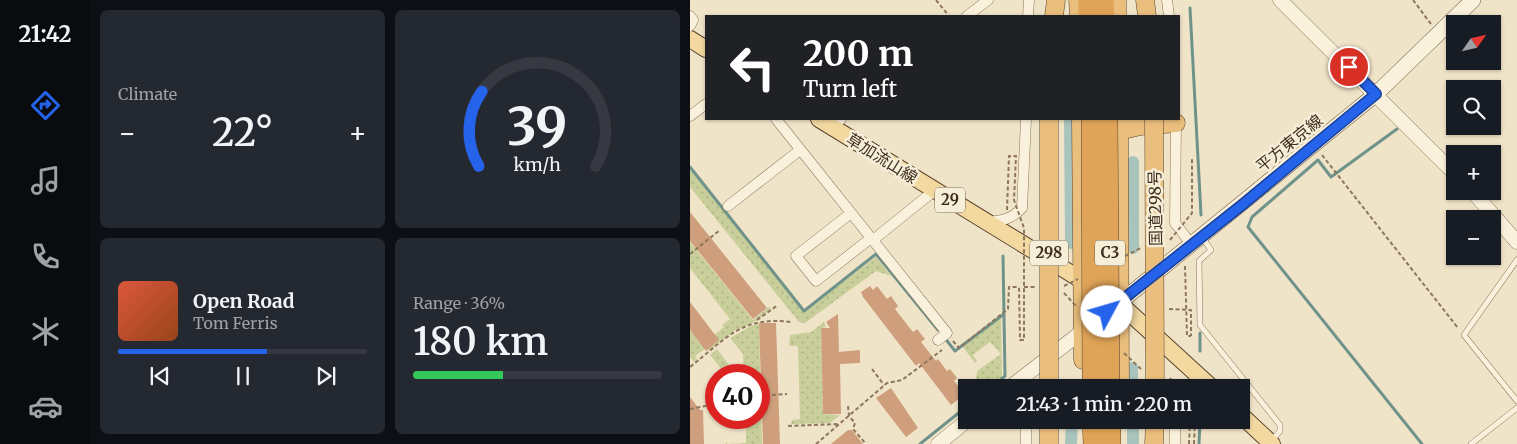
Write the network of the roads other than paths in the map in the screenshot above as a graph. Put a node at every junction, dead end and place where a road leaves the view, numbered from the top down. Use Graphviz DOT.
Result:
graph roads {
  1 [pos="988,0"];
  2 [pos="1028,0"];
  3 [pos="1056,0"];
  4 [pos="1078,0"];
  5 [pos="1088,0"];
  6 [pos="1104,0"];
  7 [pos="1117,0"];
  8 [pos="1144,0"];
  9 [pos="1168,0"];
  10 [pos="1280,0"];
  11 [pos="1473,0"];
  12 [pos="968,15"];
  13 [pos="1028,15"];
  14 [pos="1054,15"];
  15 [pos="1079,15"];
  16 [pos="1088,15"];
  17 [pos="1105,15"];
  18 [pos="1117,15"];
  19 [pos="1147,15"];
  20 [pos="1169,15"];
  21 [pos="690,16"];
  22 [pos="690,26"];
  23 [pos="690,39"];
  24 [pos="705,48"];
  25 [pos="1376,94"];
  26 [pos="705,105"];
  27 [pos="690,116"];
  28 [pos="777,120"];
  29 [pos="1026,120"];
  30 [pos="1049,120"];
  31 [pos="1081,120"];
  32 [pos="1091,120"];
  33 [pos="1154,120"];
  34 [pos="830,121"];
  35 [pos="1176,121"];
  36 [pos="1115,123"];
  37 [pos="800,150"];
  38 [pos="1446,165"];
  39 [pos="935,190"];
  40 [pos="1480,200"];
  41 [pos="728,206"];
  42 [pos="851,213"];
  43 [pos="986,222"];
  44 [pos="872,239"];
  45 [pos="1196,240"];
  46 [pos="1517,242"];
  47 [pos="1517,260"];
  48 [pos="1082,279"];
  49 [pos="1119,303"];
  50 [pos="1082,332"];
  51 [pos="941,344"];
  52 [pos="1021,379"];
  53 [pos="1049,379"];
  54 [pos="1083,379"];
  55 [pos="1092,379"];
  56 [pos="1110,379"];
  57 [pos="1120,379"];
  58 [pos="1162,379"];
  59 [pos="1204,379"];
  60 [pos="1517,401"];
  61 [pos="1517,408"];
  62 [pos="1250,423"];
  63 [pos="958,428"];
  64 [pos="1026,429"];
  65 [pos="1049,429"];
  66 [pos="1084,429"];
  67 [pos="1092,429"];
  68 [pos="1111,429"];
  69 [pos="1120,429"];
  70 [pos="1155,429"];
  71 [pos="1175,429"];
  72 [pos="1271,443"];
  73 [pos="938,444"];
  74 [pos="1026,444"];
  75 [pos="1049,444"];
  76 [pos="1084,444"];
  77 [pos="1093,444"];
  78 [pos="1111,444"];
  79 [pos="1120,444"];
  80 [pos="1154,444"];
  81 [pos="1175,444"];
  82 [pos="1470,444"];
  1 -- 12 [label="street"];
  2 -- 13 [label="street"];
  3 -- 14 [label="highway"];
  4 -- 15 [label="highway"];
  5 -- 16 [label="highway"];
  6 -- 17 [label="highway"];
  7 -- 18 [label="highway"];
  8 -- 19 [label="highway"];
  9 -- 20 [label="street"];
  10 -- 25 [label="street"];
  11 -- 25 [label="main road, 平方東京線"];
  21 -- 22 [label="street"];
  23 -- 24 [label="main road"];
  25 -- 38 [label="street"];
  25 -- 45 [label="main road, 平方東京線"];
  26 -- 27 [label="street"];
  28 -- 37 [label="street"];
  29 -- 43 [label="street"];
  30 -- 53 [label="highway, 298, bridge"];
  31 -- 48 [label="highway, 298"];
  32 -- 55 [label="highway, C3, bridge"];
  33 -- 58 [label="highway, 国道298号, bridge"];
  34 -- 39 [label="main road, 草加流山線 / 29"];
  35 -- 36 [label="highway"];
  35 -- 45 [label="street"];
  36 -- 49 [label="highway"];
  36 -- 56 [label="highway, C3, bridge"];
  37 -- 41 [label="street"];
  37 -- 42 [label="street"];
  39 -- 43 [label="main road, 草加流山線 / 29"];
  39 -- 44 [label="street"];
  40 -- 46 [label="street"];
  42 -- 44 [label="street"];
  42 -- 44 [label="street"];
  43 -- 48 [label="main road, 草加流山線 / 29"];
  44 -- 51 [label="street"];
  45 -- 49 [label="main road, 平方東京線"];
  45 -- 72 [label="lane"];
  47 -- 60 [label="lane"];
  48 -- 49 [label="main road, 草加流山線 / 29"];
  48 -- 50 [label="highway, 298"];
  49 -- 50 [label="street"];
  49 -- 57 [label="highway"];
  49 -- 59 [label="main road, 草加流山線 / 29"];
  50 -- 52 [label="street"];
  50 -- 54 [label="highway, 298"];
  61 -- 82 [label="lane"];
  62 -- 72 [label="main road"];
  63 -- 73 [label="street"];
  64 -- 74 [label="street"];
  65 -- 75 [label="highway"];
  66 -- 76 [label="highway"];
  67 -- 77 [label="highway"];
  68 -- 78 [label="highway"];
  69 -- 79 [label="highway"];
  70 -- 80 [label="highway"];
  71 -- 81 [label="street"];
}
